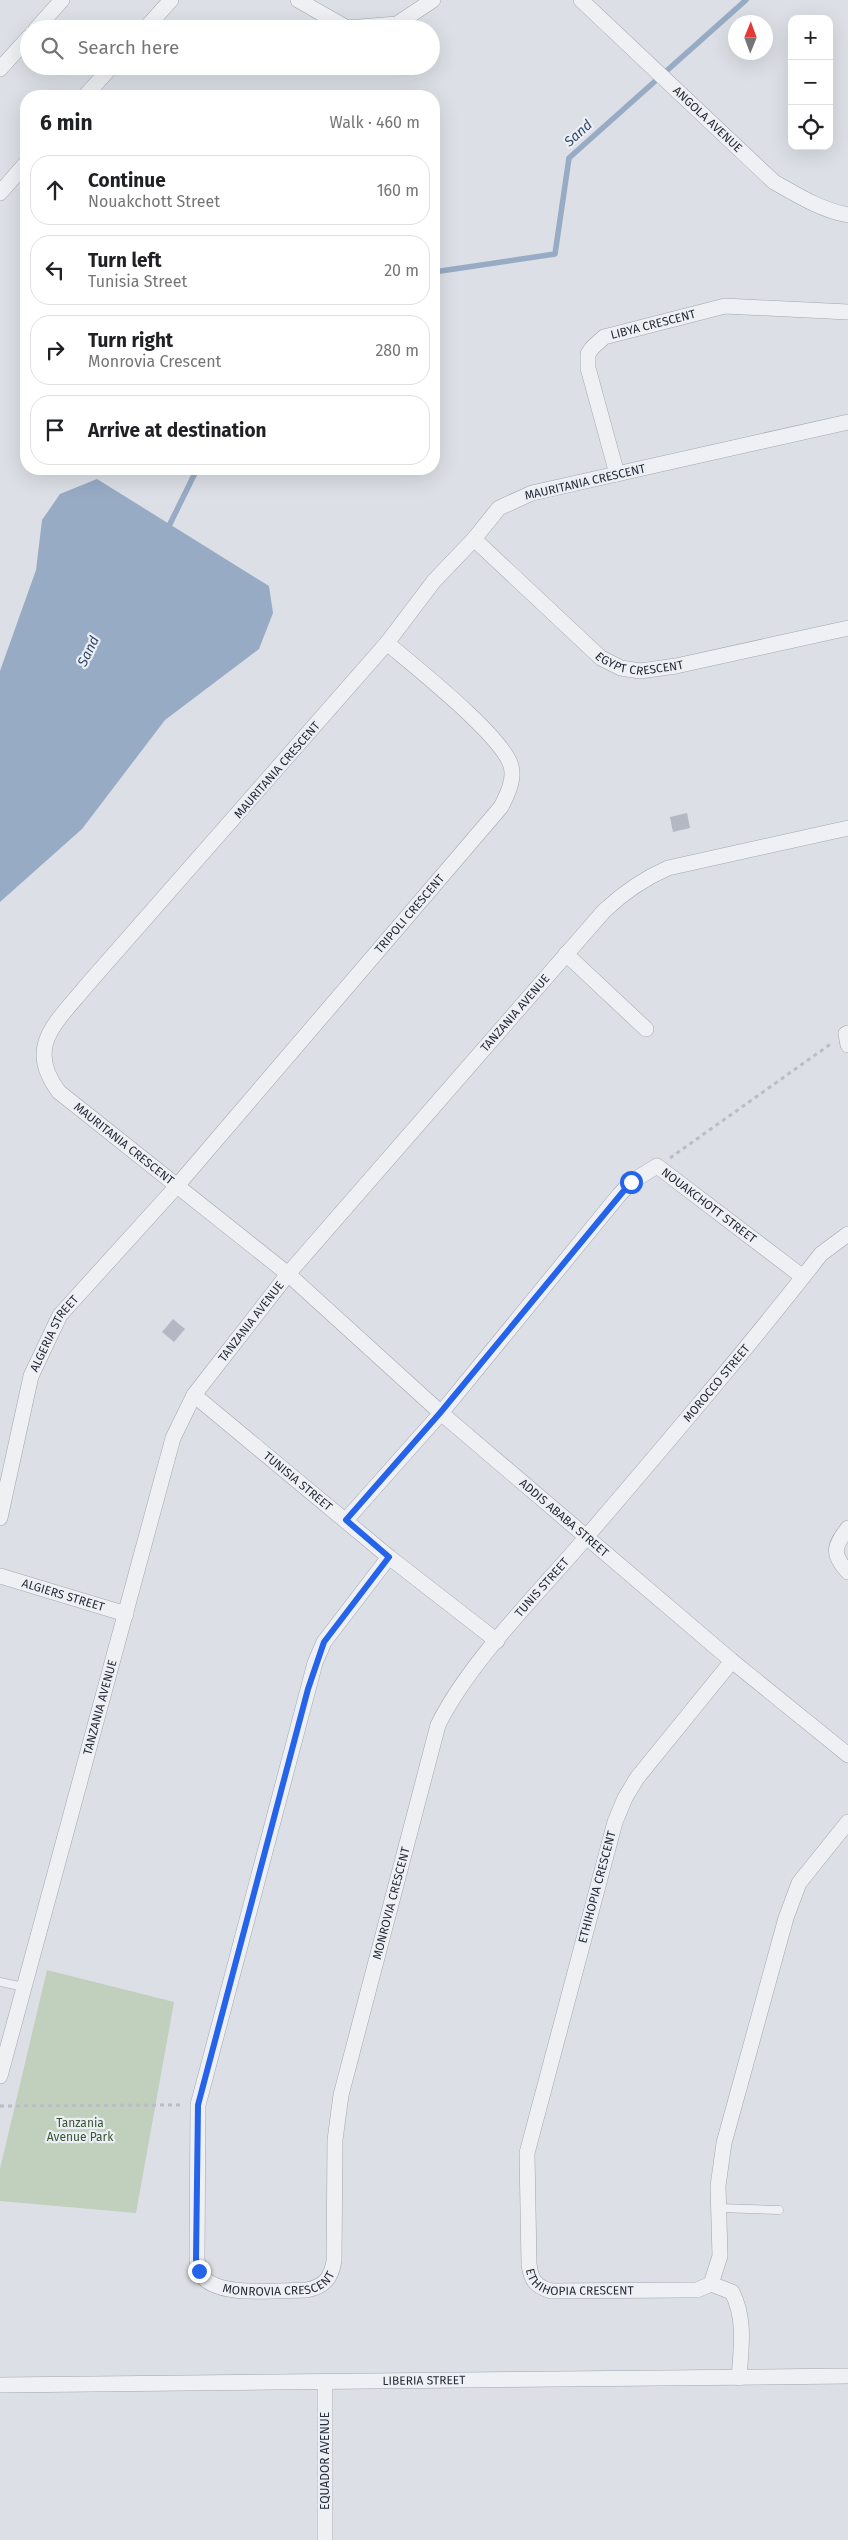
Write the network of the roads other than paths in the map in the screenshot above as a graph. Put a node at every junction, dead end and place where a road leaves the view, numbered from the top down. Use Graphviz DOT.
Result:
graph roads {
  1 [pos="62,0"];
  2 [pos="170,0"];
  3 [pos="298,0"];
  4 [pos="433,0"];
  5 [pos="581,0"];
  6 [pos="44,20"];
  7 [pos="153,20"];
  8 [pos="332,20"];
  9 [pos="403,20"];
  10 [pos="20,47"];
  11 [pos="0,69"];
  12 [pos="104,75"];
  13 [pos="90,90"];
  14 [pos="20,170"];
  15 [pos="0,193"];
  16 [pos="848,215"];
  17 [pos="848,312"];
  18 [pos="848,422"];
  19 [pos="617,474"];
  20 [pos="474,539"];
  21 [pos="848,628"];
  22 [pos="387,643"];
  23 [pos="848,828"];
  24 [pos="566,954"];
  25 [pos="646,1029"];
  26 [pos="176,1187"];
  27 [pos="848,1234"];
  28 [pos="288,1274"];
  29 [pos="803,1278"];
  30 [pos="194,1395"];
  31 [pos="440,1413"];
  32 [pos="0,1518"];
  33 [pos="346,1520"];
  34 [pos="848,1528"];
  35 [pos="588,1536"];
  36 [pos="389,1557"];
  37 [pos="848,1572"];
  38 [pos="0,1576"];
  39 [pos="126,1614"];
  40 [pos="497,1641"];
  41 [pos="732,1661"];
  42 [pos="848,1755"];
  43 [pos="848,1822"];
  44 [pos="0,1982"];
  45 [pos="24,1988"];
  46 [pos="0,2076"];
  47 [pos="719,2208"];
  48 [pos="779,2210"];
  49 [pos="711,2284"];
  50 [pos="848,2376"];
  51 [pos="739,2378"];
  52 [pos="325,2382"];
  53 [pos="0,2385"];
  54 [pos="325,2540"];
  1 -- 6 [label="street"];
  2 -- 7 [label="street"];
  3 -- 8 [label="street"];
  4 -- 9 [label="street"];
  5 -- 16 [label="street, ANGOLA AVENUE"];
  10 -- 11 [label="street"];
  12 -- 13 [label="street"];
  14 -- 15 [label="street"];
  17 -- 19 [label="street, LIBYA CRESCENT"];
  18 -- 19 [label="street, MAURITANIA CRESCENT"];
  19 -- 20 [label="street, MAURITANIA CRESCENT"];
  20 -- 21 [label="street, EGYPT CRESCENT"];
  20 -- 22 [label="street, MAURITANIA CRESCENT"];
  22 -- 26 [label="street, TRIPOLI CRESCENT"];
  22 -- 26 [label="street, MAURITANIA CRESCENT"];
  23 -- 24 [label="street, TANZANIA AVENUE"];
  24 -- 25 [label="street"];
  24 -- 28 [label="street, TANZANIA AVENUE"];
  26 -- 28 [label="street, MAURITANIA CRESCENT"];
  26 -- 32 [label="street, ALGERIA STREET"];
  27 -- 29 [label="street, MOROCCO STREET"];
  28 -- 30 [label="street, TANZANIA AVENUE"];
  28 -- 31 [label="street, ADDIS ABABA STREET"];
  29 -- 31 [label="street, NOUAKCHOTT STREET"];
  29 -- 35 [label="street, MOROCCO STREET"];
  30 -- 33 [label="street, TUNISIA STREET"];
  30 -- 39 [label="street, TANZANIA AVENUE"];
  31 -- 33 [label="street, NOUAKCHOTT STREET"];
  31 -- 35 [label="street, ADDIS ABABA STREET"];
  33 -- 36 [label="street, TUNISIA STREET"];
  34 -- 37 [label="street"];
  35 -- 40 [label="street, TUNIS STREET"];
  35 -- 41 [label="street, ADDIS ABABA STREET"];
  36 -- 40 [label="street, TUNISIA STREET"];
  36 -- 40 [label="street, MONROVIA CRESCENT"];
  38 -- 39 [label="street, ALGIERS STREET"];
  39 -- 45 [label="street, TANZANIA AVENUE"];
  41 -- 42 [label="street, ADDIS ABABA STREET"];
  41 -- 49 [label="street, ETHIHOPIA CRESCENT"];
  43 -- 47 [label="street"];
  44 -- 45 [label="lane"];
  45 -- 46 [label="street, TANZANIA AVENUE"];
  47 -- 48 [label="lane"];
  47 -- 49 [label="street"];
  49 -- 51 [label="street"];
  50 -- 51 [label="street, LIBERIA STREET"];
  51 -- 52 [label="street, LIBERIA STREET"];
  52 -- 53 [label="street, LIBERIA STREET"];
  52 -- 54 [label="street, EQUADOR AVENUE"];
}
